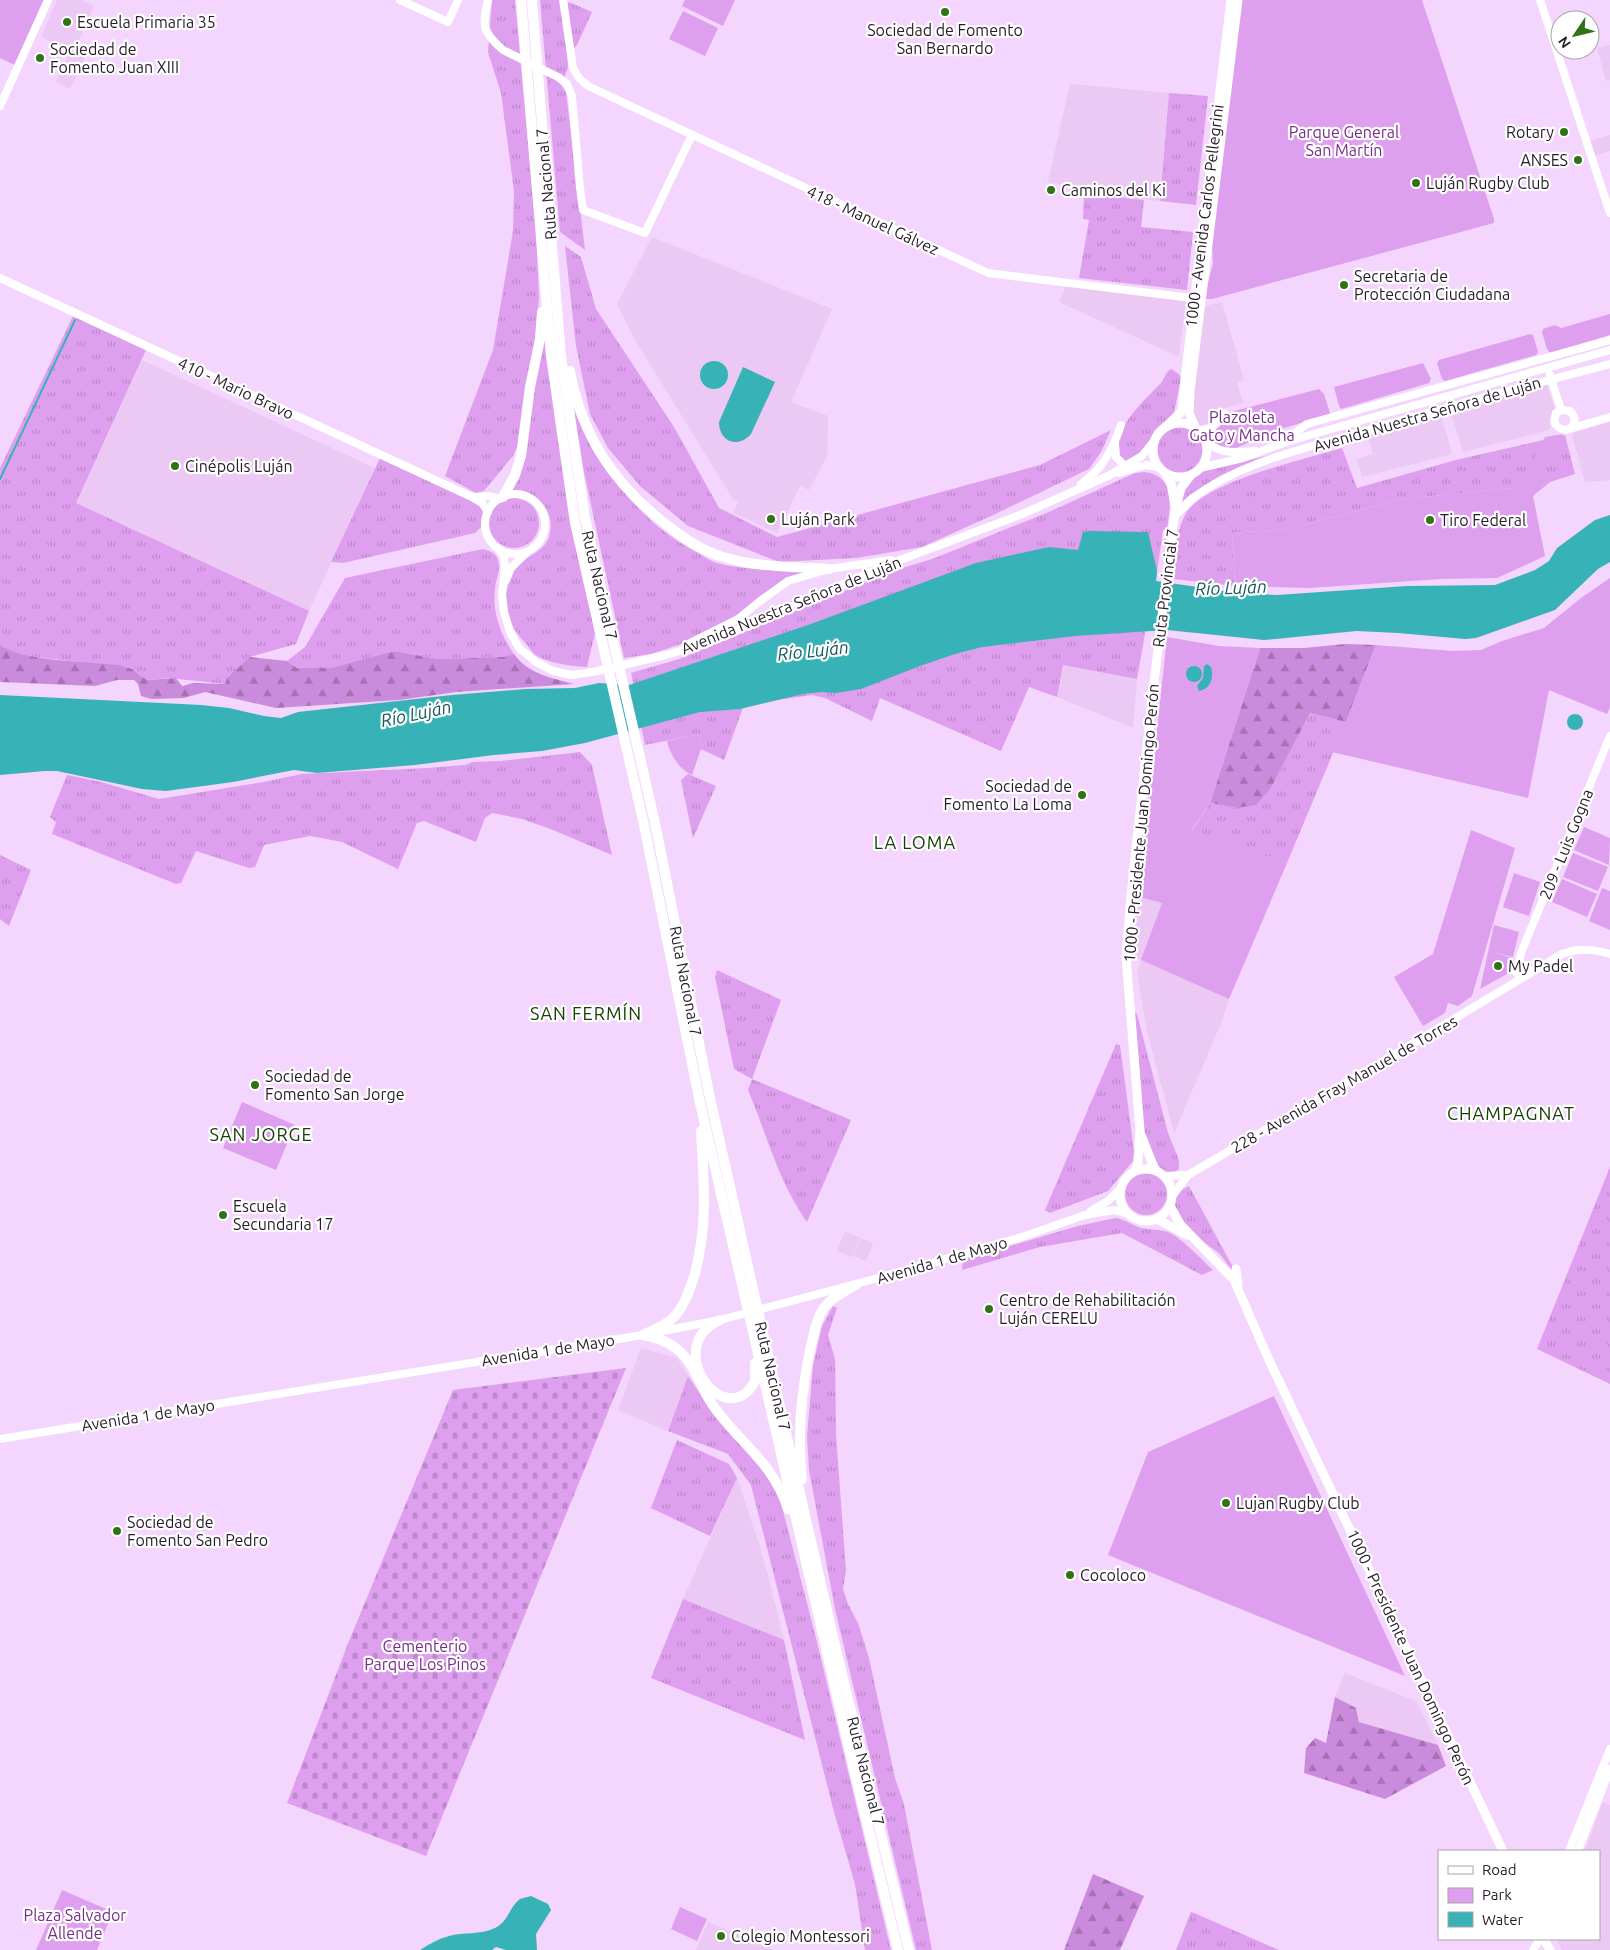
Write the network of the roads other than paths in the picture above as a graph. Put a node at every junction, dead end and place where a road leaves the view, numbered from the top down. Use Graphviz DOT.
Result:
graph roads {
  1 [pos="48,0"];
  2 [pos="400,0"];
  3 [pos="458,0"];
  4 [pos="488,0"];
  5 [pos="521,0"];
  6 [pos="532,0"];
  7 [pos="563,0"];
  8 [pos="1232,0"];
  9 [pos="1238,0"];
  10 [pos="1540,0"];
  11 [pos="0,106"];
  12 [pos="692,135"];
  13 [pos="1610,213"];
  14 [pos="542,259"];
  15 [pos="0,278"];
  16 [pos="555,287"];
  17 [pos="1198,298"];
  18 [pos="1610,340"];
  19 [pos="1610,350"];
  20 [pos="1610,364"];
  21 [pos="1548,368"];
  22 [pos="1551,379"];
  23 [pos="1560,410"];
  24 [pos="1225,414"];
  25 [pos="1610,417"];
  26 [pos="1121,425"];
  27 [pos="1167,426"];
  28 [pos="1570,428"];
  29 [pos="1198,429"];
  30 [pos="1323,432"];
  31 [pos="1312,440"];
  32 [pos="1154,441"];
  33 [pos="1206,441"];
  34 [pos="1289,441"];
  35 [pos="1115,442"];
  36 [pos="1325,442"];
  37 [pos="1303,449"];
  38 [pos="1262,450"];
  39 [pos="1125,466"];
  40 [pos="1200,468"];
  41 [pos="1162,470"];
  42 [pos="1191,475"];
  43 [pos="1108,476"];
  44 [pos="472,497"];
  45 [pos="1060,497"];
  46 [pos="501,498"];
  47 [pos="1193,498"];
  48 [pos="488,512"];
  49 [pos="1175,513"];
  50 [pos="499,549"];
  51 [pos="528,551"];
  52 [pos="916,554"];
  53 [pos="829,569"];
  54 [pos="503,589"];
  55 [pos="609,647"];
  56 [pos="666,655"];
  57 [pos="1156,666"];
  58 [pos="1610,736"];
  59 [pos="634,759"];
  60 [pos="1610,954"];
  61 [pos="1522,967"];
  62 [pos="1541,967"];
  63 [pos="1525,977"];
  64 [pos="1500,992"];
  65 [pos="700,1103"];
  66 [pos="1140,1130"];
  67 [pos="1155,1170"];
  68 [pos="1135,1171"];
  69 [pos="1188,1175"];
  70 [pos="1166,1176"];
  71 [pos="1121,1188"];
  72 [pos="1173,1195"];
  73 [pos="1170,1206"];
  74 [pos="1128,1214"];
  75 [pos="1085,1215"];
  76 [pos="1157,1219"];
  77 [pos="1194,1239"];
  78 [pos="1236,1269"];
  79 [pos="856,1285"];
  80 [pos="1238,1289"];
  81 [pos="720,1320"];
  82 [pos="643,1335"];
  83 [pos="754,1342"];
  84 [pos="0,1439"];
  85 [pos="808,1527"];
  86 [pos="803,1548"];
  87 [pos="1610,1749"];
  88 [pos="1610,1769"];
  89 [pos="1503,1850"];
  90 [pos="1568,1850"];
  91 [pos="1578,1850"];
  92 [pos="898,1950"];
  93 [pos="909,1950"];
  1 -- 11 [label="main road"];
  2 -- 3 [label="main road"];
  4 -- 12 [label="main road"];
  5 -- 14 [label="highway, Ruta Nacional 7"];
  6 -- 16 [label="highway, Ruta Nacional 7"];
  7 -- 12 [label="main road, 418 - Manuel Gálvez"];
  8 -- 17 [label="main road, 1000 - Avenida Carlos Pellegrini"];
  9 -- 17 [label="main road, 1000 - Avenida Carlos Pellegrini"];
  10 -- 13 [label="main road"];
  12 -- 17 [label="main road, 418 - Manuel Gálvez"];
  14 -- 46 [label="highway"];
  14 -- 55 [label="highway, Ruta Nacional 7"];
  15 -- 44 [label="main road, 410 - Mario Bravo"];
  16 -- 53 [label="highway"];
  16 -- 55 [label="highway, Ruta Nacional 7"];
  17 -- 27 [label="main road, 1000 - Avenida Carlos Pellegrini"];
  17 -- 29 [label="main road, 1000 - Avenida Carlos Pellegrini"];
  18 -- 34 [label="main road, Avenida Nuestra Señora de Luján"];
  19 -- 21 [label="main road, Avenida Nuestra Señora de Luján"];
  20 -- 22 [label="main road, Avenida Nuestra Señora de Luján"];
  21 -- 22 [label="main road"];
  21 -- 30 [label="main road, Avenida Nuestra Señora de Luján"];
  22 -- 23 [label="main road"];
  22 -- 36 [label="main road, Avenida Nuestra Señora de Luján"];
  23 -- 28 [label="main road"];
  23 -- 28 [label="main road"];
  24 -- 29 [label="main road"];
  25 -- 28 [label="main road"];
  26 -- 35 [label="main road"];
  27 -- 29 [label="main road"];
  27 -- 32 [label="main road"];
  29 -- 33 [label="main road"];
  30 -- 31 [label="main road"];
  30 -- 34 [label="main road, Avenida Nuestra Señora de Luján"];
  31 -- 34 [label="main road"];
  31 -- 36 [label="main road"];
  31 -- 37 [label="main road"];
  32 -- 39 [label="main road, Avenida Nuestra Señora de Luján"];
  32 -- 41 [label="main road"];
  33 -- 38 [label="main road, Avenida Nuestra Señora de Luján"];
  33 -- 40 [label="main road"];
  34 -- 38 [label="main road, Avenida Nuestra Señora de Luján"];
  35 -- 39 [label="main road"];
  35 -- 45 [label="main road"];
  36 -- 37 [label="main road, Avenida Nuestra Señora de Luján"];
  37 -- 47 [label="main road, Avenida Nuestra Señora de Luján"];
  38 -- 40 [label="main road, Avenida Nuestra Señora de Luján"];
  39 -- 43 [label="main road, Avenida Nuestra Señora de Luján"];
  40 -- 42 [label="main road"];
  41 -- 42 [label="main road"];
  41 -- 43 [label="main road, Avenida Nuestra Señora de Luján"];
  41 -- 49 [label="main road, Ruta Provincial 7"];
  42 -- 49 [label="main road, Ruta Provincial 7"];
  43 -- 45 [label="main road, Avenida Nuestra Señora de Luján"];
  44 -- 46 [label="main road, 410 - Mario Bravo"];
  44 -- 48 [label="main road, 410 - Mario Bravo"];
  45 -- 52 [label="main road, Avenida Nuestra Señora de Luján"];
  46 -- 48 [label="main road"];
  46 -- 51 [label="main road"];
  47 -- 49 [label="main road"];
  48 -- 50 [label="main road"];
  49 -- 57 [label="main road, Ruta Provincial 7"];
  50 -- 51 [label="main road"];
  50 -- 54 [label="main road, Avenida Nuestra Señora de Luján"];
  51 -- 54 [label="main road, Avenida Nuestra Señora de Luján"];
  52 -- 53 [label="main road, Avenida Nuestra Señora de Luján"];
  52 -- 56 [label="main road, Avenida Nuestra Señora de Luján"];
  53 -- 56 [label="main road, Avenida Nuestra Señora de Luján"];
  54 -- 56 [label="main road, Avenida Nuestra Señora de Luján"];
  55 -- 59 [label="highway, Ruta Nacional 7"];
  57 -- 66 [label="main road, 1000 - Presidente Juan Domingo Perón"];
  58 -- 61 [label="main road, 209 - Luis Gogna"];
  59 -- 65 [label="highway, Ruta Nacional 7"];
  59 -- 85 [label="highway, Ruta Nacional 7"];
  60 -- 62 [label="main road, 228 - Avenida Fray Manuel de Torres"];
  61 -- 62 [label="main road"];
  61 -- 63 [label="main road"];
  61 -- 63 [label="main road"];
  61 -- 64 [label="main road, 228 - Avenida Fray Manuel de Torres"];
  62 -- 63 [label="main road, 228 - Avenida Fray Manuel de Torres"];
  63 -- 64 [label="main road, 228 - Avenida Fray Manuel de Torres"];
  64 -- 69 [label="main road, 228 - Avenida Fray Manuel de Torres"];
  65 -- 82 [label="highway"];
  65 -- 83 [label="highway, Ruta Nacional 7"];
  66 -- 67 [label="main road"];
  66 -- 68 [label="main road"];
  67 -- 68 [label="main road"];
  67 -- 70 [label="main road"];
  68 -- 71 [label="main road"];
  69 -- 70 [label="main road, 228 - Avenida Fray Manuel de Torres"];
  69 -- 72 [label="main road, 228 - Avenida Fray Manuel de Torres"];
  70 -- 72 [label="main road"];
  71 -- 74 [label="main road"];
  71 -- 75 [label="main road, Avenida 1 de Mayo"];
  72 -- 73 [label="main road"];
  73 -- 76 [label="main road"];
  73 -- 77 [label="main road, 1000 - Presidente Juan Domingo Perón"];
  74 -- 75 [label="main road, Avenida 1 de Mayo"];
  74 -- 76 [label="main road"];
  75 -- 79 [label="main road, Avenida 1 de Mayo"];
  76 -- 77 [label="main road"];
  77 -- 80 [label="main road, 1000 - Presidente Juan Domingo Perón"];
  78 -- 80 [label="main road"];
  79 -- 81 [label="main road, Avenida 1 de Mayo"];
  79 -- 85 [label="highway"];
  80 -- 89 [label="main road, 1000 - Presidente Juan Domingo Perón"];
  81 -- 82 [label="main road, Avenida 1 de Mayo"];
  81 -- 83 [label="highway"];
  82 -- 84 [label="main road, Avenida 1 de Mayo"];
  82 -- 86 [label="highway"];
  83 -- 86 [label="highway, Ruta Nacional 7"];
  85 -- 93 [label="highway, Ruta Nacional 7"];
  86 -- 92 [label="highway, Ruta Nacional 7"];
  87 -- 90 [label="main road"];
  88 -- 91 [label="main road"];
}
